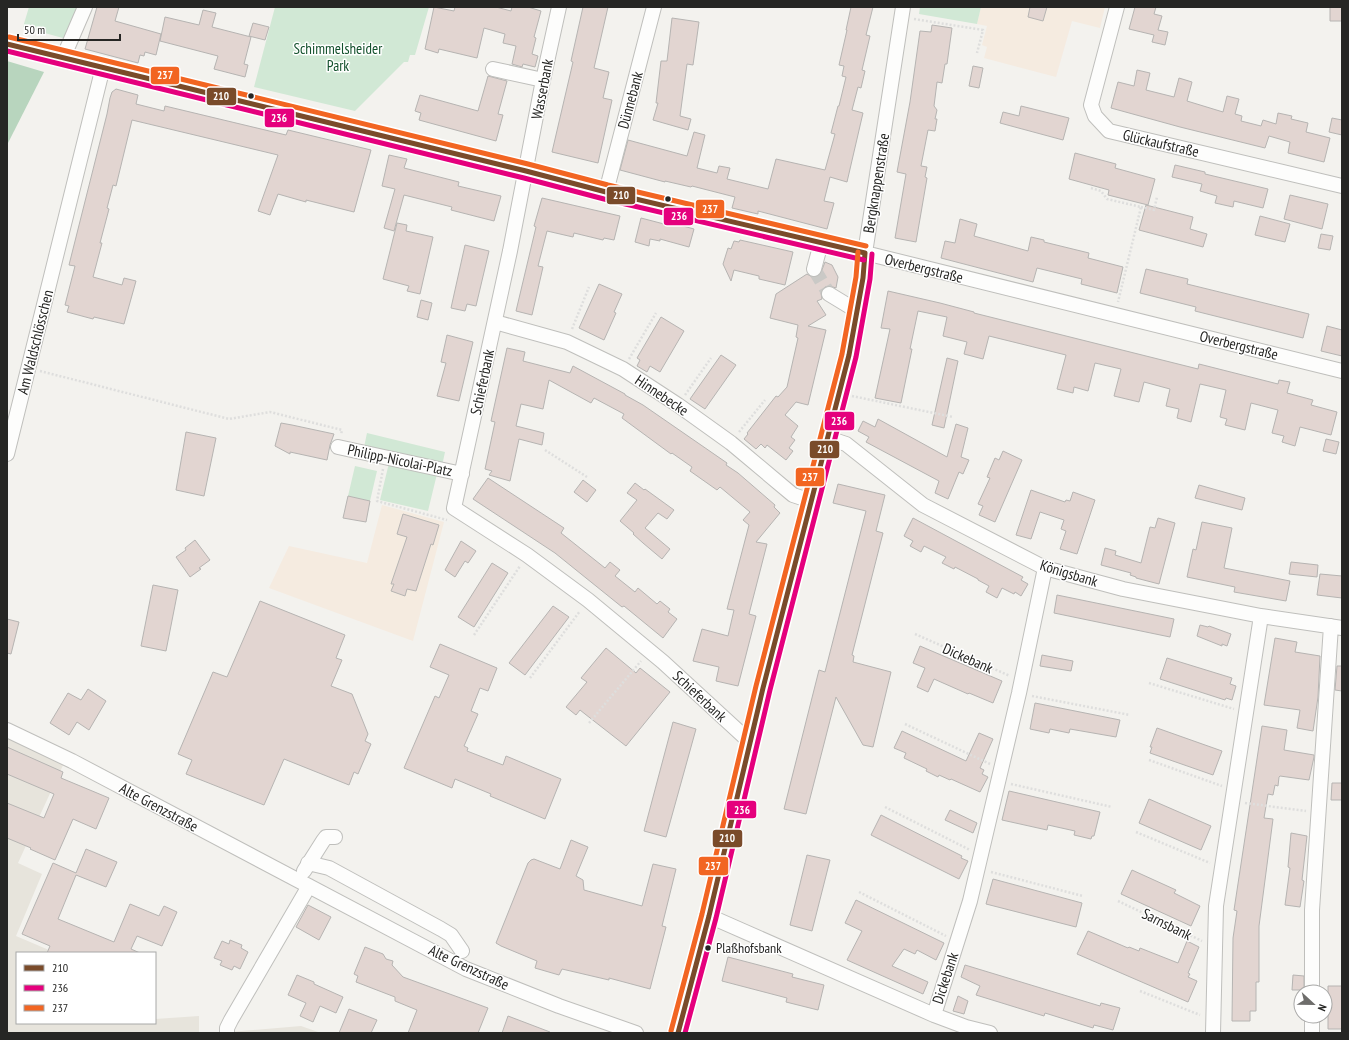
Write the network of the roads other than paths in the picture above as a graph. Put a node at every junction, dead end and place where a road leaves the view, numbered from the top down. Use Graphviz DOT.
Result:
graph roads {
  1 [pos="85,7"];
  2 [pos="559,7"];
  3 [pos="654,7"];
  4 [pos="1116,7"];
  5 [pos="903,12"];
  6 [pos="7,44"];
  7 [pos="63,58"];
  8 [pos="103,67"];
  9 [pos="493,69"];
  10 [pos="543,80"];
  11 [pos="526,171"];
  12 [pos="1342,186"];
  13 [pos="606,192"];
  14 [pos="821,243"];
  15 [pos="865,253"];
  16 [pos="814,269"];
  17 [pos="829,294"];
  18 [pos="857,311"];
  19 [pos="495,322"];
  20 [pos="1342,371"];
  21 [pos="828,438"];
  22 [pos="338,447"];
  23 [pos="7,454"];
  24 [pos="462,474"];
  25 [pos="811,501"];
  26 [pos="1045,568"];
  27 [pos="1261,616"];
  28 [pos="1336,627"];
  29 [pos="7,730"];
  30 [pos="750,742"];
  31 [pos="335,837"];
  32 [pos="308,863"];
  33 [pos="304,883"];
  34 [pos="709,916"];
  35 [pos="462,951"];
  36 [pos="1312,984"];
  37 [pos="934,1015"];
  38 [pos="1213,1027"];
  39 [pos="228,1033"];
  40 [pos="636,1033"];
  41 [pos="678,1033"];
  42 [pos="990,1033"];
  1 -- 7 [label="street"];
  2 -- 10 [label="street, Wasserbank"];
  3 -- 13 [label="street, Dünnebank"];
  4 -- 12 [label="street, Glückaufstraße"];
  5 -- 15 [label="street, Bergknappenstraße"];
  6 -- 7 [label="street, Overbergstraße"];
  7 -- 8 [label="street, Overbergstraße"];
  8 -- 11 [label="street, Overbergstraße"];
  8 -- 23 [label="street, Am Waldschlösschen"];
  9 -- 10 [label="street"];
  10 -- 11 [label="street, Wasserbank"];
  11 -- 13 [label="street, Overbergstraße"];
  11 -- 19 [label="street, Schieferbank"];
  13 -- 14 [label="street, Overbergstraße"];
  14 -- 15 [label="street, Overbergstraße"];
  14 -- 16 [label="street"];
  15 -- 18 [label="street, Bergknappenstraße"];
  15 -- 20 [label="street, Overbergstraße"];
  17 -- 18 [label="street"];
  18 -- 21 [label="street, Bergknappenstraße"];
  19 -- 24 [label="street, Schieferbank"];
  19 -- 25 [label="street, Hinnebecke"];
  21 -- 25 [label="street, Bergknappenstraße"];
  21 -- 26 [label="street, Königsbank"];
  22 -- 24 [label="street, Philipp-Nicolai-Platz"];
  24 -- 30 [label="street, Schieferbank"];
  25 -- 30 [label="street, Bergknappenstraße"];
  26 -- 27 [label="street, Königsbank"];
  26 -- 37 [label="street, Dickebank"];
  27 -- 28 [label="street, Königsbank"];
  27 -- 38 [label="street, Sarnsbank"];
  28 -- 36 [label="street"];
  29 -- 33 [label="street, Alte Grenzstraße"];
  30 -- 34 [label="street, Bergknappenstraße"];
  31 -- 32 [label="street"];
  32 -- 33 [label="street"];
  32 -- 35 [label="street"];
  33 -- 39 [label="street"];
  33 -- 40 [label="street, Alte Grenzstraße"];
  34 -- 37 [label="street"];
  34 -- 41 [label="street, Bergknappenstraße"];
  37 -- 42 [label="street"];
}
